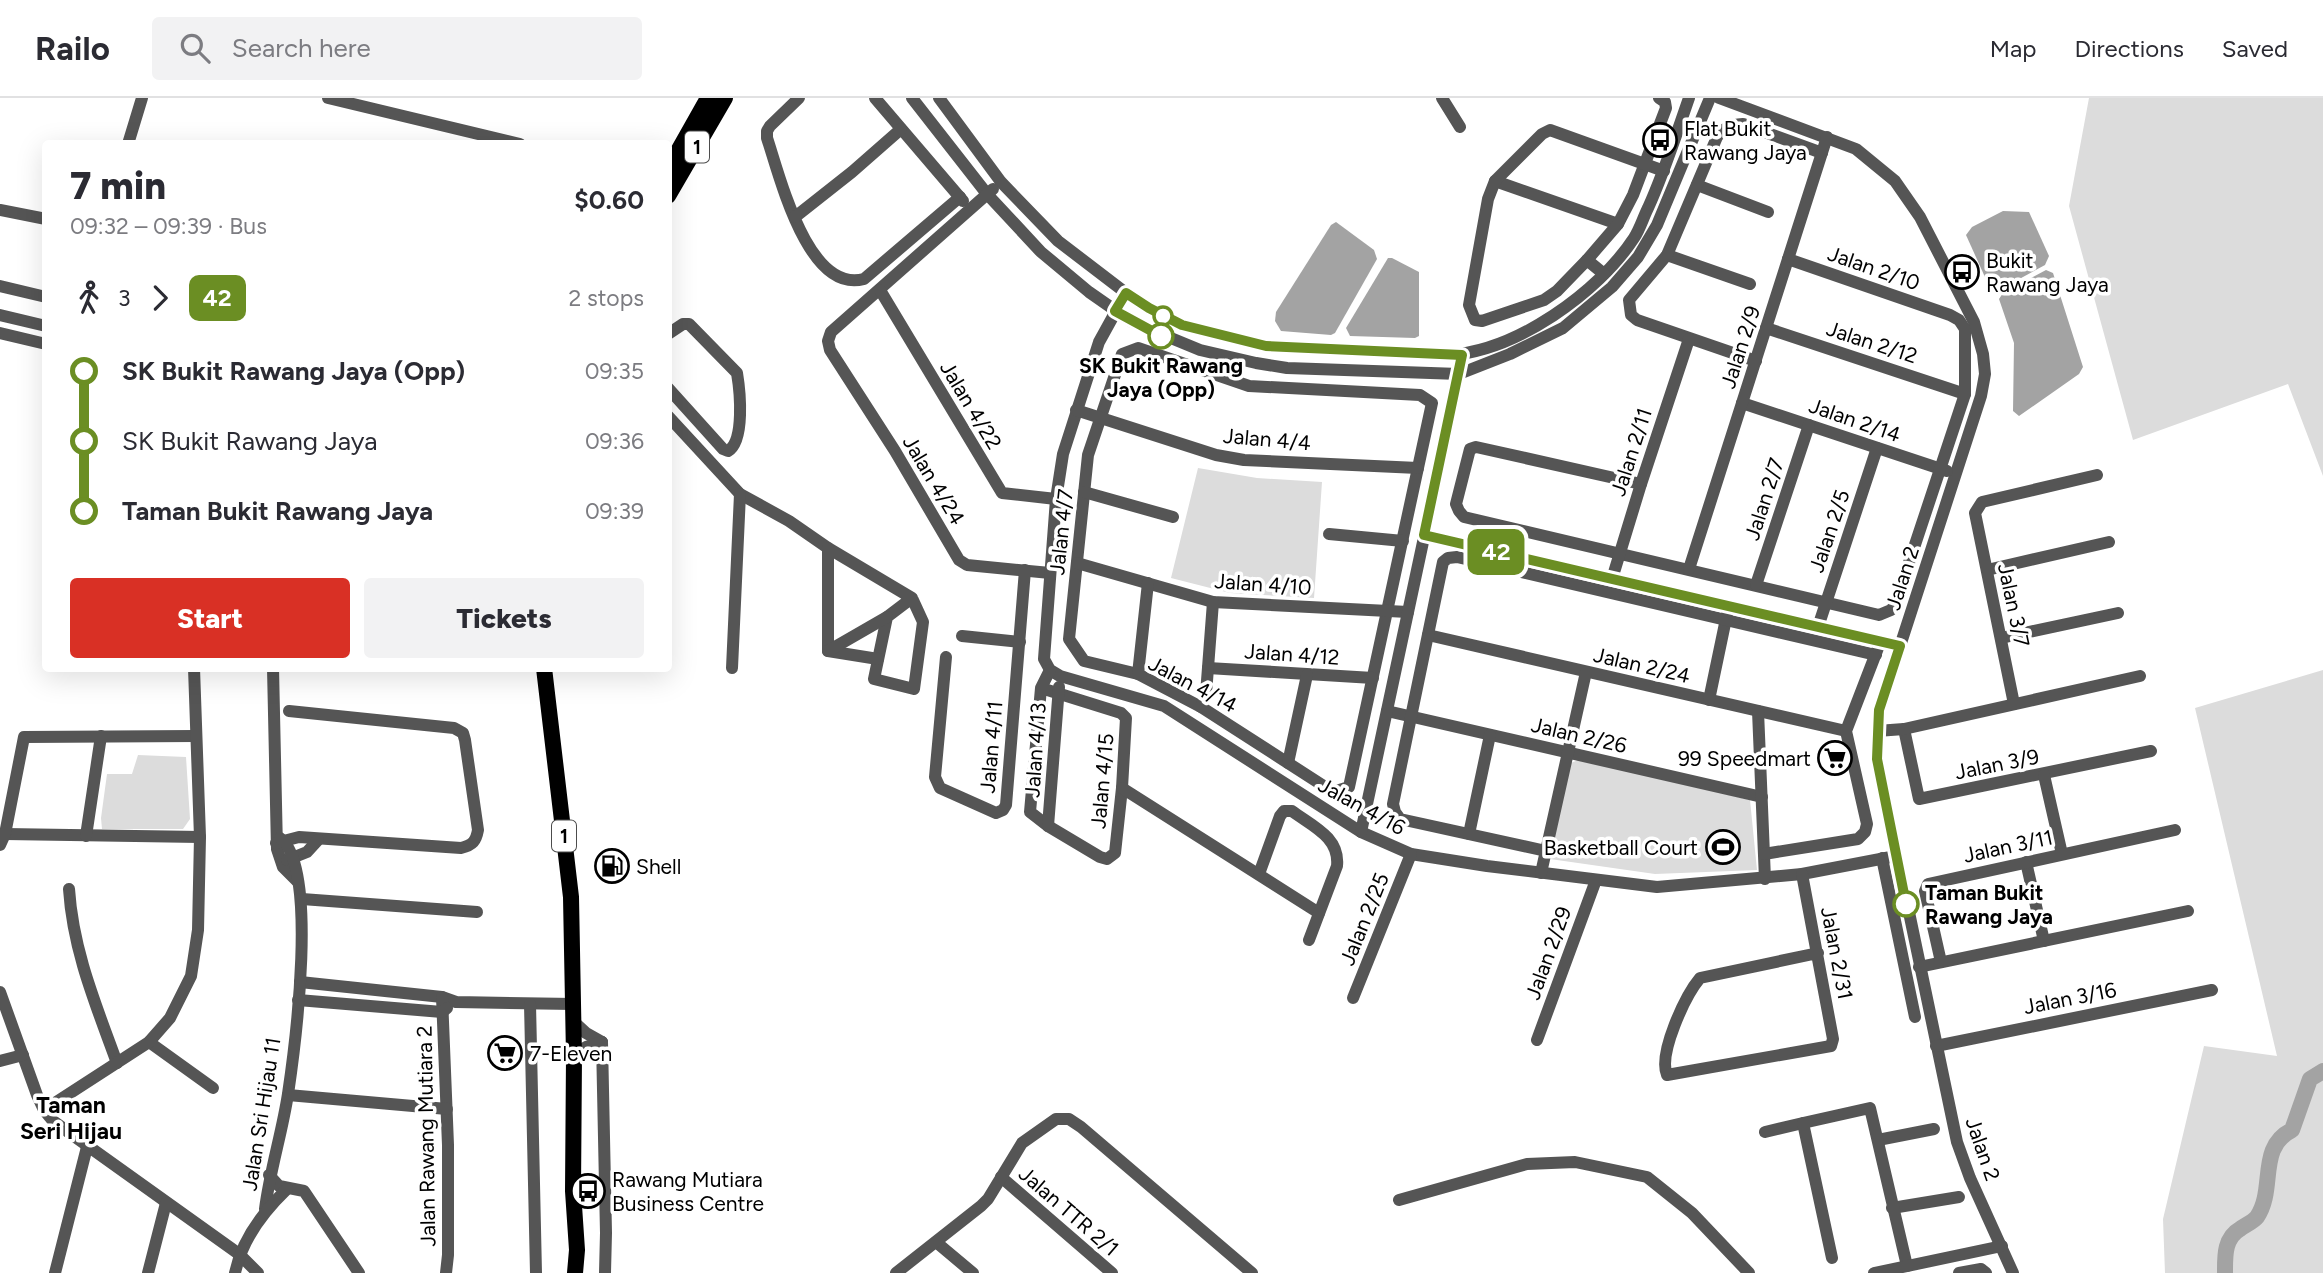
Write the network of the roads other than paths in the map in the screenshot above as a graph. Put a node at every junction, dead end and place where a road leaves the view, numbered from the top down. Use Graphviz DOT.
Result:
graph roads {
  1 [pos="142,98"];
  2 [pos="328,98"];
  3 [pos="708,98"];
  4 [pos="725,98"];
  5 [pos="799,98"];
  6 [pos="874,98"];
  7 [pos="939,98"];
  8 [pos="1441,98"];
  9 [pos="1659,98"];
  10 [pos="1689,98"];
  11 [pos="1710,98"];
  12 [pos="1719,98"];
  13 [pos="915,101"];
  14 [pos="1460,127"];
  15 [pos="901,129"];
  16 [pos="1828,137"];
  17 [pos="129,140"];
  18 [pos="503,140"];
  19 [pos="674,152"];
  20 [pos="1822,153"];
  21 [pos="1645,163"];
  22 [pos="1664,170"];
  23 [pos="1495,181"];
  24 [pos="1001,182"];
  25 [pos="1697,185"];
  26 [pos="672,189"];
  27 [pos="987,194"];
  28 [pos="960,197"];
  29 [pos="970,209"];
  30 [pos="0,211"];
  31 [pos="1768,212"];
  32 [pos="795,216"];
  33 [pos="42,218"];
  34 [pos="1618,224"];
  35 [pos="1667,255"];
  36 [pos="1788,259"];
  37 [pos="1587,260"];
  38 [pos="1604,274"];
  39 [pos="1750,284"];
  40 [pos="0,286"];
  41 [pos="880,290"];
  42 [pos="1126,293"];
  43 [pos="42,296"];
  44 [pos="1115,311"];
  45 [pos="0,316"];
  46 [pos="40,325"];
  47 [pos="1766,328"];
  48 [pos="672,331"];
  49 [pos="0,333"];
  50 [pos="1689,339"];
  51 [pos="30,340"];
  52 [pos="42,343"];
  53 [pos="1462,355"];
  54 [pos="1756,361"];
  55 [pos="1459,374"];
  56 [pos="672,393"];
  57 [pos="1965,394"];
  58 [pos="679,401"];
  59 [pos="1742,403"];
  60 [pos="672,409"];
  61 [pos="1076,411"];
  62 [pos="672,418"];
  63 [pos="1099,418"];
  64 [pos="1809,425"];
  65 [pos="1877,448"];
  66 [pos="1419,468"];
  67 [pos="1941,469"];
  68 [pos="1956,474"];
  69 [pos="2097,475"];
  70 [pos="1641,484"];
  71 [pos="1084,492"];
  72 [pos="740,494"];
  73 [pos="1056,499"];
  74 [pos="1173,517"];
  75 [pos="1329,534"];
  76 [pos="1424,535"];
  77 [pos="1403,541"];
  78 [pos="2109,542"];
  79 [pos="828,548"];
  80 [pos="1619,553"];
  81 [pos="1077,563"];
  82 [pos="1689,569"];
  83 [pos="1025,570"];
  84 [pos="1987,570"];
  85 [pos="1050,573"];
  86 [pos="1612,579"];
  87 [pos="1148,583"];
  88 [pos="1756,585"];
  89 [pos="912,598"];
  90 [pos="1213,602"];
  91 [pos="1825,602"];
  92 [pos="1729,606"];
  93 [pos="1388,611"];
  94 [pos="1408,612"];
  95 [pos="2118,613"];
  96 [pos="887,617"];
  97 [pos="1726,620"];
  98 [pos="1818,627"];
  99 [pos="1428,635"];
  100 [pos="962,636"];
  101 [pos="2001,638"];
  102 [pos="1880,641"];
  103 [pos="1020,642"];
  104 [pos="1900,646"];
  105 [pos="1076,650"];
  106 [pos="828,651"];
  107 [pos="1876,655"];
  108 [pos="946,656"];
  109 [pos="878,659"];
  110 [pos="732,668"];
  111 [pos="1208,668"];
  112 [pos="194,672"];
  113 [pos="273,672"];
  114 [pos="544,672"];
  115 [pos="1586,672"];
  116 [pos="1055,673"];
  117 [pos="1138,674"];
  118 [pos="1307,675"];
  119 [pos="2140,676"];
  120 [pos="1373,678"];
  121 [pos="1041,688"];
  122 [pos="1058,693"];
  123 [pos="1709,700"];
  124 [pos="2014,704"];
  125 [pos="1205,709"];
  126 [pos="289,710"];
  127 [pos="1387,711"];
  128 [pos="1758,711"];
  129 [pos="1412,717"];
  130 [pos="1199,728"];
  131 [pos="1904,729"];
  132 [pos="1846,731"];
  133 [pos="1877,731"];
  134 [pos="1490,734"];
  135 [pos="101,736"];
  136 [pos="196,736"];
  137 [pos="2151,751"];
  138 [pos="1568,752"];
  139 [pos="1288,763"];
  140 [pos="2044,775"];
  141 [pos="1122,788"];
  142 [pos="1762,797"];
  143 [pos="1048,826"];
  144 [pos="2175,830"];
  145 [pos="1361,832"];
  146 [pos="1469,834"];
  147 [pos="86,835"];
  148 [pos="200,837"];
  149 [pos="3,840"];
  150 [pos="279,840"];
  151 [pos="318,840"];
  152 [pos="1546,851"];
  153 [pos="1410,854"];
  154 [pos="1764,854"];
  155 [pos="2062,854"];
  156 [pos="1896,856"];
  157 [pos="294,857"];
  158 [pos="1882,858"];
  159 [pos="280,862"];
  160 [pos="2026,862"];
  161 [pos="1541,873"];
  162 [pos="1259,874"];
  163 [pos="1802,874"];
  164 [pos="1765,879"];
  165 [pos="1595,880"];
  166 [pos="297,881"];
  167 [pos="69,889"];
  168 [pos="302,899"];
  169 [pos="2188,911"];
  170 [pos="477,912"];
  171 [pos="1319,912"];
  172 [pos="1309,940"];
  173 [pos="2044,941"];
  174 [pos="1818,953"];
  175 [pos="1941,962"];
  176 [pos="1919,967"];
  177 [pos="300,982"];
  178 [pos="2212,990"];
  179 [pos="0,992"];
  180 [pos="442,997"];
  181 [pos="1353,998"];
  182 [pos="298,1000"];
  183 [pos="456,1002"];
  184 [pos="530,1004"];
  185 [pos="573,1004"];
  186 [pos="442,1012"];
  187 [pos="1915,1017"];
  188 [pos="574,1022"];
  189 [pos="1537,1040"];
  190 [pos="149,1042"];
  191 [pos="602,1042"];
  192 [pos="1936,1046"];
  193 [pos="23,1055"];
  194 [pos="574,1056"];
  195 [pos="0,1061"];
  196 [pos="117,1063"];
  197 [pos="213,1088"];
  198 [pos="288,1095"];
  199 [pos="447,1109"];
  200 [pos="44,1110"];
  201 [pos="1803,1123"];
  202 [pos="1934,1129"];
  203 [pos="1765,1132"];
  204 [pos="1878,1140"];
  205 [pos="88,1147"];
  206 [pos="269,1175"];
  207 [pos="1001,1177"];
  208 [pos="287,1189"];
  209 [pos="1959,1197"];
  210 [pos="1399,1200"];
  211 [pos="166,1203"];
  212 [pos="1892,1208"];
  213 [pos="265,1209"];
  214 [pos="936,1242"];
  215 [pos="2003,1246"];
  216 [pos="239,1254"];
  217 [pos="1832,1258"];
  218 [pos="1907,1266"];
  219 [pos="55,1273"];
  220 [pos="148,1273"];
  221 [pos="235,1273"];
  222 [pos="258,1273"];
  223 [pos="359,1273"];
  224 [pos="446,1273"];
  225 [pos="536,1273"];
  226 [pos="575,1273"];
  227 [pos="605,1273"];
  228 [pos="896,1273"];
  229 [pos="973,1273"];
  230 [pos="1112,1273"];
  231 [pos="1252,1273"];
  232 [pos="1749,1273"];
  233 [pos="1874,1273"];
  234 [pos="1959,1273"];
  235 [pos="1986,1273"];
  236 [pos="2013,1273"];
  1 -- 17 [label="street"];
  2 -- 18 [label="street"];
  3 -- 19 [label="main road, 1"];
  4 -- 26 [label="main road, 1"];
  5 -- 32 [label="street"];
  6 -- 15 [label="street"];
  7 -- 24 [label="street"];
  8 -- 14 [label="street"];
  9 -- 21 [label="street"];
  10 -- 22 [label="street"];
  11 -- 55 [label="street"];
  12 -- 16 [label="street, Jalan 2"];
  13 -- 27 [label="street"];
  15 -- 28 [label="street"];
  15 -- 32 [label="street"];
  16 -- 20 [label="street, Jalan 2/9"];
  16 -- 68 [label="street, Jalan 2"];
  20 -- 25 [label="street"];
  20 -- 36 [label="street, Jalan 2/9"];
  21 -- 22 [label="street"];
  21 -- 23 [label="street"];
  21 -- 34 [label="street"];
  22 -- 38 [label="street"];
  23 -- 34 [label="street"];
  23 -- 37 [label="street"];
  24 -- 27 [label="street"];
  24 -- 42 [label="street"];
  25 -- 31 [label="street"];
  25 -- 35 [label="street"];
  27 -- 29 [label="street"];
  27 -- 44 [label="street"];
  28 -- 29 [label="street"];
  28 -- 32 [label="street"];
  29 -- 41 [label="street"];
  30 -- 33 [label="street"];
  34 -- 37 [label="street"];
  35 -- 39 [label="street"];
  35 -- 50 [label="street"];
  36 -- 47 [label="street, Jalan 2/9"];
  36 -- 57 [label="street, Jalan 2/10"];
  37 -- 38 [label="street"];
  38 -- 53 [label="street"];
  40 -- 43 [label="street"];
  41 -- 73 [label="street, Jalan 4/22"];
  41 -- 83 [label="street, Jalan 4/24"];
  42 -- 44 [label="street"];
  42 -- 53 [label="street"];
  44 -- 55 [label="street"];
  44 -- 61 [label="street"];
  45 -- 46 [label="street"];
  46 -- 51 [label="street"];
  47 -- 54 [label="street, Jalan 2/9"];
  47 -- 57 [label="street, Jalan 2/12"];
  48 -- 58 [label="street"];
  49 -- 51 [label="street"];
  50 -- 54 [label="street"];
  50 -- 70 [label="street, Jalan 2/11"];
  51 -- 52 [label="street"];
  53 -- 55 [label="street"];
  54 -- 59 [label="street, Jalan 2/9"];
  55 -- 76 [label="street"];
  56 -- 58 [label="street"];
  57 -- 67 [label="street, Jalan 2/10"];
  58 -- 60 [label="street"];
  59 -- 64 [label="street, Jalan 2/14"];
  59 -- 82 [label="street, Jalan 2/9"];
  61 -- 63 [label="street, Jalan 4/4"];
  61 -- 73 [label="street"];
  62 -- 72 [label="street"];
  63 -- 66 [label="street, Jalan 4/4"];
  63 -- 66 [label="street, Jalan 4/7"];
  63 -- 71 [label="street, Jalan 4/7"];
  64 -- 65 [label="street, Jalan 2/14"];
  64 -- 88 [label="street, Jalan 2/7"];
  65 -- 67 [label="street, Jalan 2/14"];
  65 -- 91 [label="street, Jalan 2/5"];
  66 -- 77 [label="street"];
  67 -- 68 [label="street, Jalan 2/14"];
  67 -- 91 [label="street, Jalan 2/10"];
  68 -- 104 [label="street, Jalan 2"];
  69 -- 84 [label="street, Jalan 3/7"];
  70 -- 80 [label="street, Jalan 2/11"];
  70 -- 80 [label="street, Jalan 2/10"];
  71 -- 74 [label="street"];
  71 -- 81 [label="street, Jalan 4/7"];
  72 -- 79 [label="street"];
  72 -- 110 [label="street"];
  73 -- 85 [label="street"];
  75 -- 77 [label="street"];
  76 -- 86 [label="street"];
  76 -- 94 [label="street"];
  77 -- 93 [label="street"];
  78 -- 84 [label="street"];
  79 -- 89 [label="street"];
  79 -- 106 [label="street"];
  80 -- 82 [label="street, Jalan 2/10"];
  80 -- 86 [label="street, Jalan 2/11"];
  81 -- 87 [label="street, Jalan 4/10"];
  81 -- 105 [label="street, Jalan 4/7"];
  82 -- 88 [label="street, Jalan 2/10"];
  83 -- 85 [label="street, Jalan 4/24"];
  83 -- 103 [label="street, Jalan 4/11"];
  84 -- 101 [label="street, Jalan 3/7"];
  85 -- 116 [label="street"];
  86 -- 92 [label="street"];
  87 -- 90 [label="street, Jalan 4/10"];
  87 -- 117 [label="street"];
  88 -- 91 [label="street, Jalan 2/10"];
  89 -- 96 [label="street"];
  89 -- 109 [label="street"];
  90 -- 93 [label="street, Jalan 4/10"];
  90 -- 111 [label="street"];
  91 -- 98 [label="street, Jalan 2/5"];
  92 -- 97 [label="street"];
  92 -- 98 [label="street"];
  93 -- 94 [label="street, Jalan 4/10"];
  93 -- 120 [label="street"];
  94 -- 127 [label="street"];
  95 -- 101 [label="street"];
  96 -- 106 [label="street"];
  96 -- 109 [label="street"];
  97 -- 99 [label="street"];
  97 -- 107 [label="street"];
  97 -- 123 [label="street"];
  98 -- 102 [label="street"];
  99 -- 115 [label="street, Jalan 2/24"];
  99 -- 129 [label="street"];
  100 -- 103 [label="street"];
  101 -- 124 [label="street, Jalan 3/7"];
  102 -- 104 [label="street"];
  102 -- 107 [label="street"];
  103 -- 108 [label="street, Jalan 4/11"];
  104 -- 133 [label="street, Jalan 2"];
  105 -- 117 [label="street, Jalan 4/14"];
  106 -- 109 [label="street"];
  107 -- 132 [label="street"];
  111 -- 118 [label="street, Jalan 4/12"];
  111 -- 125 [label="street"];
  112 -- 136 [label="street"];
  113 -- 150 [label="street"];
  114 -- 185 [label="main road, 1"];
  115 -- 123 [label="street, Jalan 2/24"];
  115 -- 138 [label="street"];
  116 -- 121 [label="street"];
  116 -- 122 [label="street, Jalan 4/13"];
  116 -- 130 [label="street, Jalan 4/16"];
  117 -- 125 [label="street, Jalan 4/14"];
  118 -- 120 [label="street, Jalan 4/12"];
  118 -- 139 [label="street"];
  119 -- 124 [label="street"];
  120 -- 139 [label="street, Jalan 4/14"];
  121 -- 122 [label="street, Jalan 4/15"];
  121 -- 143 [label="street"];
  122 -- 141 [label="street, Jalan 4/15"];
  122 -- 143 [label="street, Jalan 4/13"];
  123 -- 128 [label="street, Jalan 2/24"];
  124 -- 131 [label="street"];
  125 -- 130 [label="street"];
  125 -- 139 [label="street, Jalan 4/14"];
  126 -- 151 [label="street"];
  127 -- 129 [label="street, Jalan 2/26"];
  127 -- 145 [label="street"];
  128 -- 132 [label="street, Jalan 2/24"];
  128 -- 142 [label="street"];
  129 -- 134 [label="street, Jalan 2/26"];
  129 -- 146 [label="street"];
  130 -- 145 [label="street, Jalan 4/16"];
  131 -- 133 [label="street"];
  131 -- 140 [label="street, Jalan 3/9"];
  132 -- 154 [label="street"];
  133 -- 156 [label="street, Jalan 2"];
  134 -- 138 [label="street, Jalan 2/26"];
  134 -- 146 [label="street"];
  135 -- 136 [label="street"];
  135 -- 147 [label="street"];
  135 -- 149 [label="street"];
  136 -- 148 [label="street"];
  137 -- 140 [label="street, Jalan 3/9"];
  138 -- 142 [label="street, Jalan 2/26"];
  138 -- 152 [label="street"];
  140 -- 155 [label="street"];
  141 -- 143 [label="street, Jalan 4/15"];
  141 -- 162 [label="street"];
  142 -- 154 [label="street"];
  144 -- 155 [label="street, Jalan 3/11"];
  145 -- 153 [label="street, Jalan 4/16"];
  146 -- 152 [label="street"];
  147 -- 148 [label="street"];
  147 -- 149 [label="street"];
  148 -- 190 [label="street"];
  150 -- 151 [label="street"];
  150 -- 157 [label="street"];
  150 -- 159 [label="street"];
  151 -- 157 [label="street"];
  152 -- 161 [label="street"];
  153 -- 161 [label="street, Jalan 4/16"];
  153 -- 181 [label="street, Jalan 2/25"];
  154 -- 164 [label="street"];
  155 -- 160 [label="street, Jalan 3/11"];
  156 -- 158 [label="street, Jalan 4/16"];
  156 -- 176 [label="street, Jalan 2"];
  157 -- 159 [label="street"];
  157 -- 166 [label="street, Jalan Sri Hijau 11"];
  158 -- 163 [label="street, Jalan 4/16"];
  158 -- 187 [label="street"];
  159 -- 166 [label="street"];
  160 -- 173 [label="street"];
  160 -- 175 [label="street, Jalan 3/11"];
  161 -- 165 [label="street, Jalan 4/16"];
  162 -- 171 [label="street"];
  162 -- 171 [label="street"];
  163 -- 164 [label="street, Jalan 4/16"];
  163 -- 174 [label="street, Jalan 2/31"];
  164 -- 165 [label="street, Jalan 4/16"];
  165 -- 189 [label="street, Jalan 2/29"];
  166 -- 168 [label="street, Jalan Sri Hijau 11"];
  167 -- 196 [label="street"];
  168 -- 170 [label="street"];
  168 -- 177 [label="street, Jalan Sri Hijau 11"];
  169 -- 173 [label="street"];
  171 -- 172 [label="street"];
  173 -- 175 [label="street"];
  174 -- 174 [label="street, Jalan 2/31"];
  175 -- 176 [label="street"];
  176 -- 192 [label="street, Jalan 2"];
  177 -- 180 [label="street"];
  177 -- 182 [label="street, Jalan Sri Hijau 11"];
  178 -- 192 [label="street, Jalan 3/16"];
  179 -- 193 [label="street"];
  180 -- 183 [label="street"];
  180 -- 186 [label="street, Jalan Rawang Mutiara 2"];
  182 -- 186 [label="street"];
  182 -- 198 [label="street, Jalan Sri Hijau 11"];
  183 -- 184 [label="street"];
  183 -- 186 [label="street"];
  184 -- 185 [label="street"];
  184 -- 225 [label="street"];
  185 -- 188 [label="main road, 1"];
  186 -- 199 [label="street, Jalan Rawang Mutiara 2"];
  188 -- 191 [label="street"];
  188 -- 194 [label="main road, 1"];
  190 -- 196 [label="street"];
  190 -- 197 [label="street"];
  191 -- 194 [label="street"];
  191 -- 227 [label="street"];
  192 -- 215 [label="street, Jalan 2"];
  193 -- 195 [label="street"];
  193 -- 200 [label="street"];
  194 -- 226 [label="main road, 1"];
  196 -- 200 [label="street"];
  198 -- 199 [label="street"];
  198 -- 206 [label="street, Jalan Sri Hijau 11"];
  199 -- 224 [label="street, Jalan Rawang Mutiara 2"];
  200 -- 205 [label="street"];
  201 -- 203 [label="street"];
  201 -- 204 [label="street"];
  201 -- 217 [label="street"];
  202 -- 204 [label="street"];
  204 -- 212 [label="street"];
  205 -- 211 [label="street"];
  205 -- 219 [label="street"];
  206 -- 208 [label="street"];
  206 -- 213 [label="street, Jalan Sri Hijau 11"];
  207 -- 214 [label="street"];
  207 -- 230 [label="street, Jalan TTR 2/1"];
  207 -- 231 [label="street"];
  208 -- 213 [label="street, Jalan Sri Hijau 11"];
  208 -- 223 [label="street"];
  209 -- 212 [label="street"];
  210 -- 232 [label="street"];
  211 -- 216 [label="street"];
  211 -- 220 [label="street"];
  212 -- 218 [label="street"];
  213 -- 216 [label="street, Jalan Sri Hijau 11"];
  214 -- 228 [label="street"];
  214 -- 229 [label="street"];
  215 -- 218 [label="street"];
  215 -- 236 [label="street, Jalan 2"];
  216 -- 221 [label="street, Jalan Sri Hijau 11"];
  216 -- 222 [label="street"];
  218 -- 233 [label="street"];
  234 -- 235 [label="street"];
}
